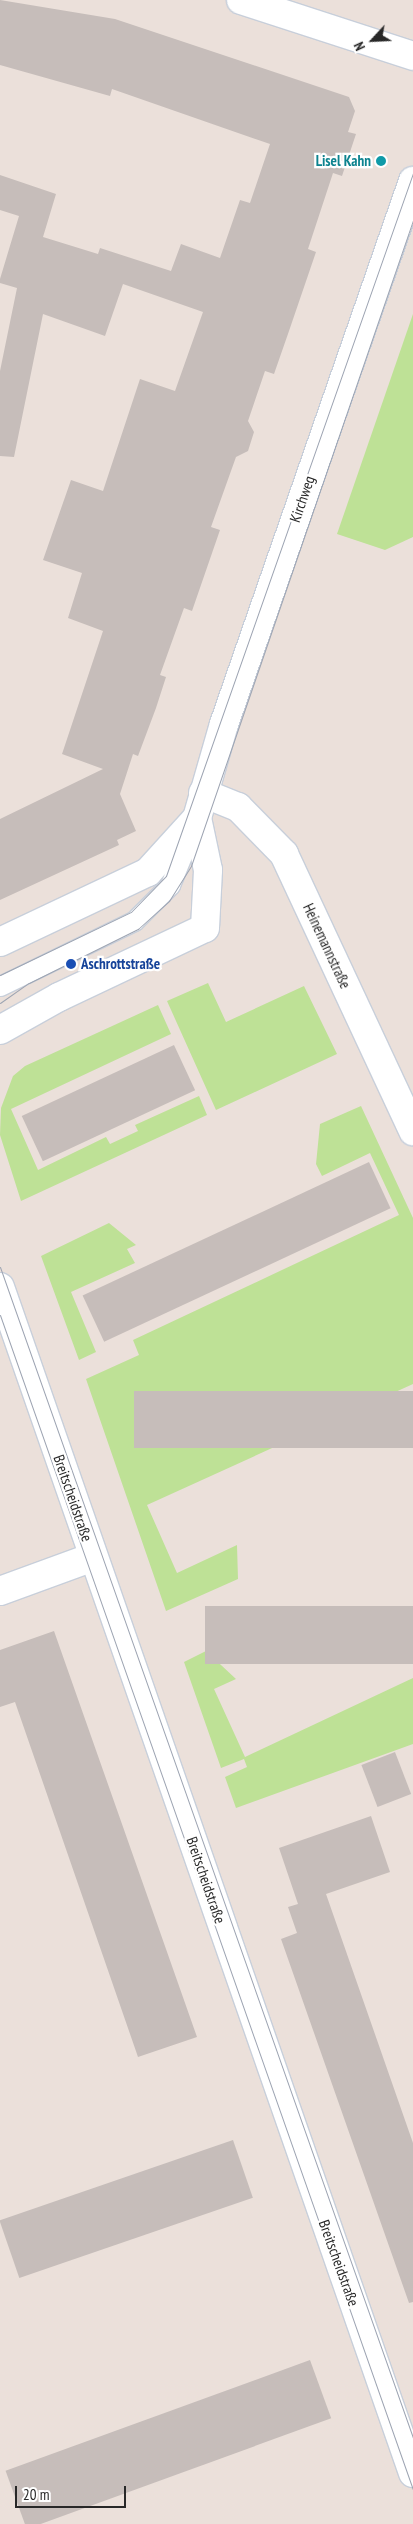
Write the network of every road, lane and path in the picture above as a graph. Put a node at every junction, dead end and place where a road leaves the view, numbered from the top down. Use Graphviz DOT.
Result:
graph roads {
  1 [pos="241,0"];
  2 [pos="413,56"];
  3 [pos="413,181"];
  4 [pos="200,806"];
  5 [pos="0,942"];
  6 [pos="0,986"];
  7 [pos="0,1030"];
  8 [pos="413,1131"];
  9 [pos="0,1287"];
  10 [pos="93,1557"];
  11 [pos="0,1591"];
  12 [pos="413,2473"];
  1 -- 2 [label="street"];
  3 -- 4 [label="street, Kirchweg"];
  4 -- 5 [label="street"];
  4 -- 6 [label="lane"];
  4 -- 7 [label="street"];
  4 -- 8 [label="street, Heinemannstraße"];
  9 -- 10 [label="street, Breitscheidstraße"];
  10 -- 11 [label="street"];
  10 -- 12 [label="street, Breitscheidstraße"];
}
